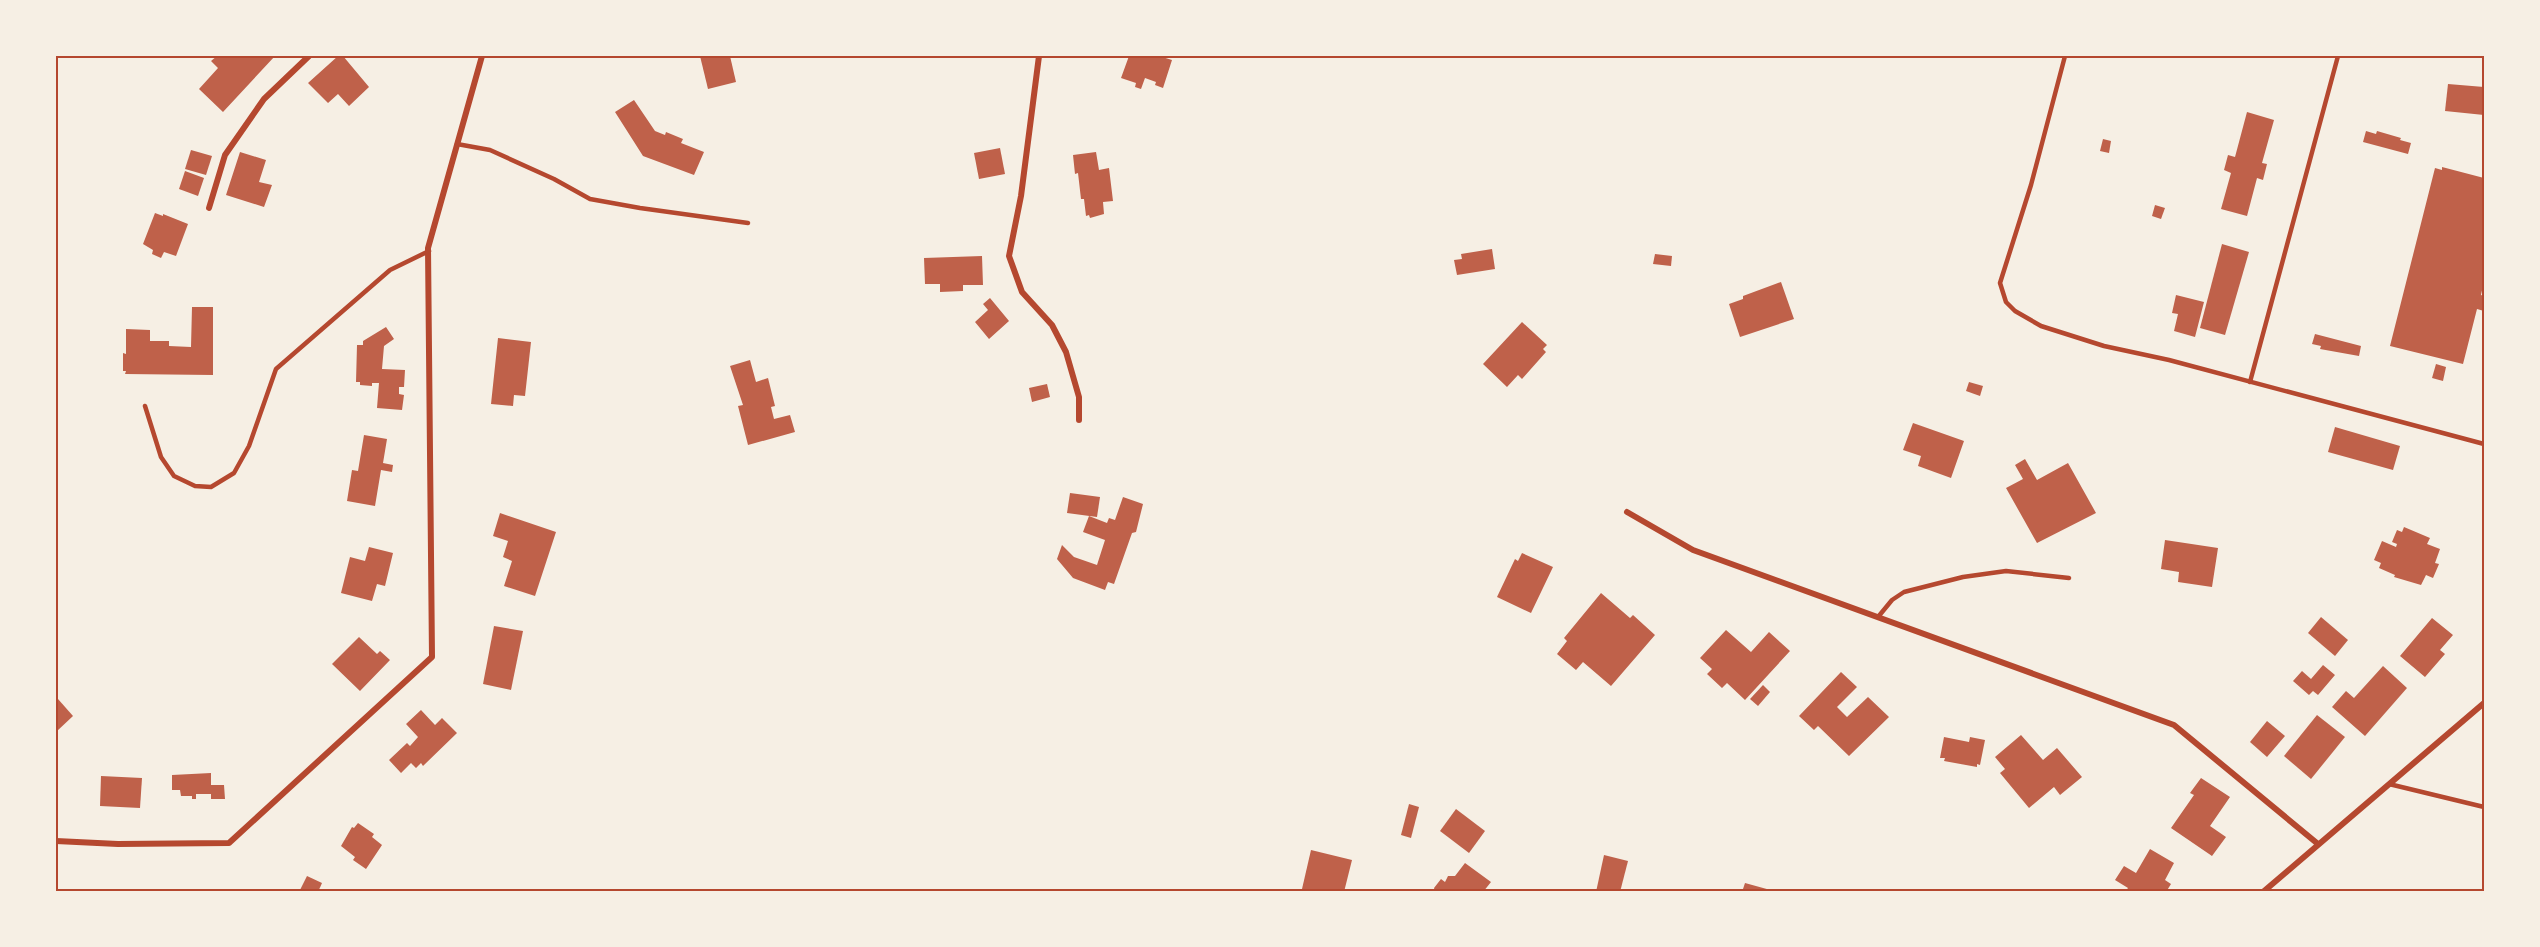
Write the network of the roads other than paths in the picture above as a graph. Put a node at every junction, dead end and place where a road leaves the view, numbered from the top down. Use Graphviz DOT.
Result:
graph roads {
  1 [pos="309,56"];
  2 [pos="482,56"];
  3 [pos="1039,56"];
  4 [pos="2065,56"];
  5 [pos="2338,56"];
  6 [pos="457,144"];
  7 [pos="209,208"];
  8 [pos="748,223"];
  9 [pos="429,251"];
  10 [pos="2250,382"];
  11 [pos="145,406"];
  12 [pos="1079,420"];
  13 [pos="2484,444"];
  14 [pos="1627,512"];
  15 [pos="2069,578"];
  16 [pos="1878,617"];
  17 [pos="2484,703"];
  18 [pos="2390,784"];
  19 [pos="2484,807"];
  20 [pos="56,841"];
  21 [pos="2319,844"];
  22 [pos="2263,891"];
  1 -- 7 [label="street"];
  2 -- 6 [label="street"];
  3 -- 12 [label="street"];
  4 -- 10 [label="lane"];
  5 -- 10 [label="lane"];
  6 -- 8 [label="lane"];
  6 -- 9 [label="street"];
  9 -- 11 [label="lane"];
  9 -- 20 [label="street"];
  10 -- 13 [label="lane"];
  14 -- 16 [label="street"];
  15 -- 16 [label="lane"];
  16 -- 21 [label="street"];
  17 -- 18 [label="street"];
  18 -- 19 [label="lane"];
  18 -- 21 [label="street"];
  21 -- 22 [label="street"];
}
